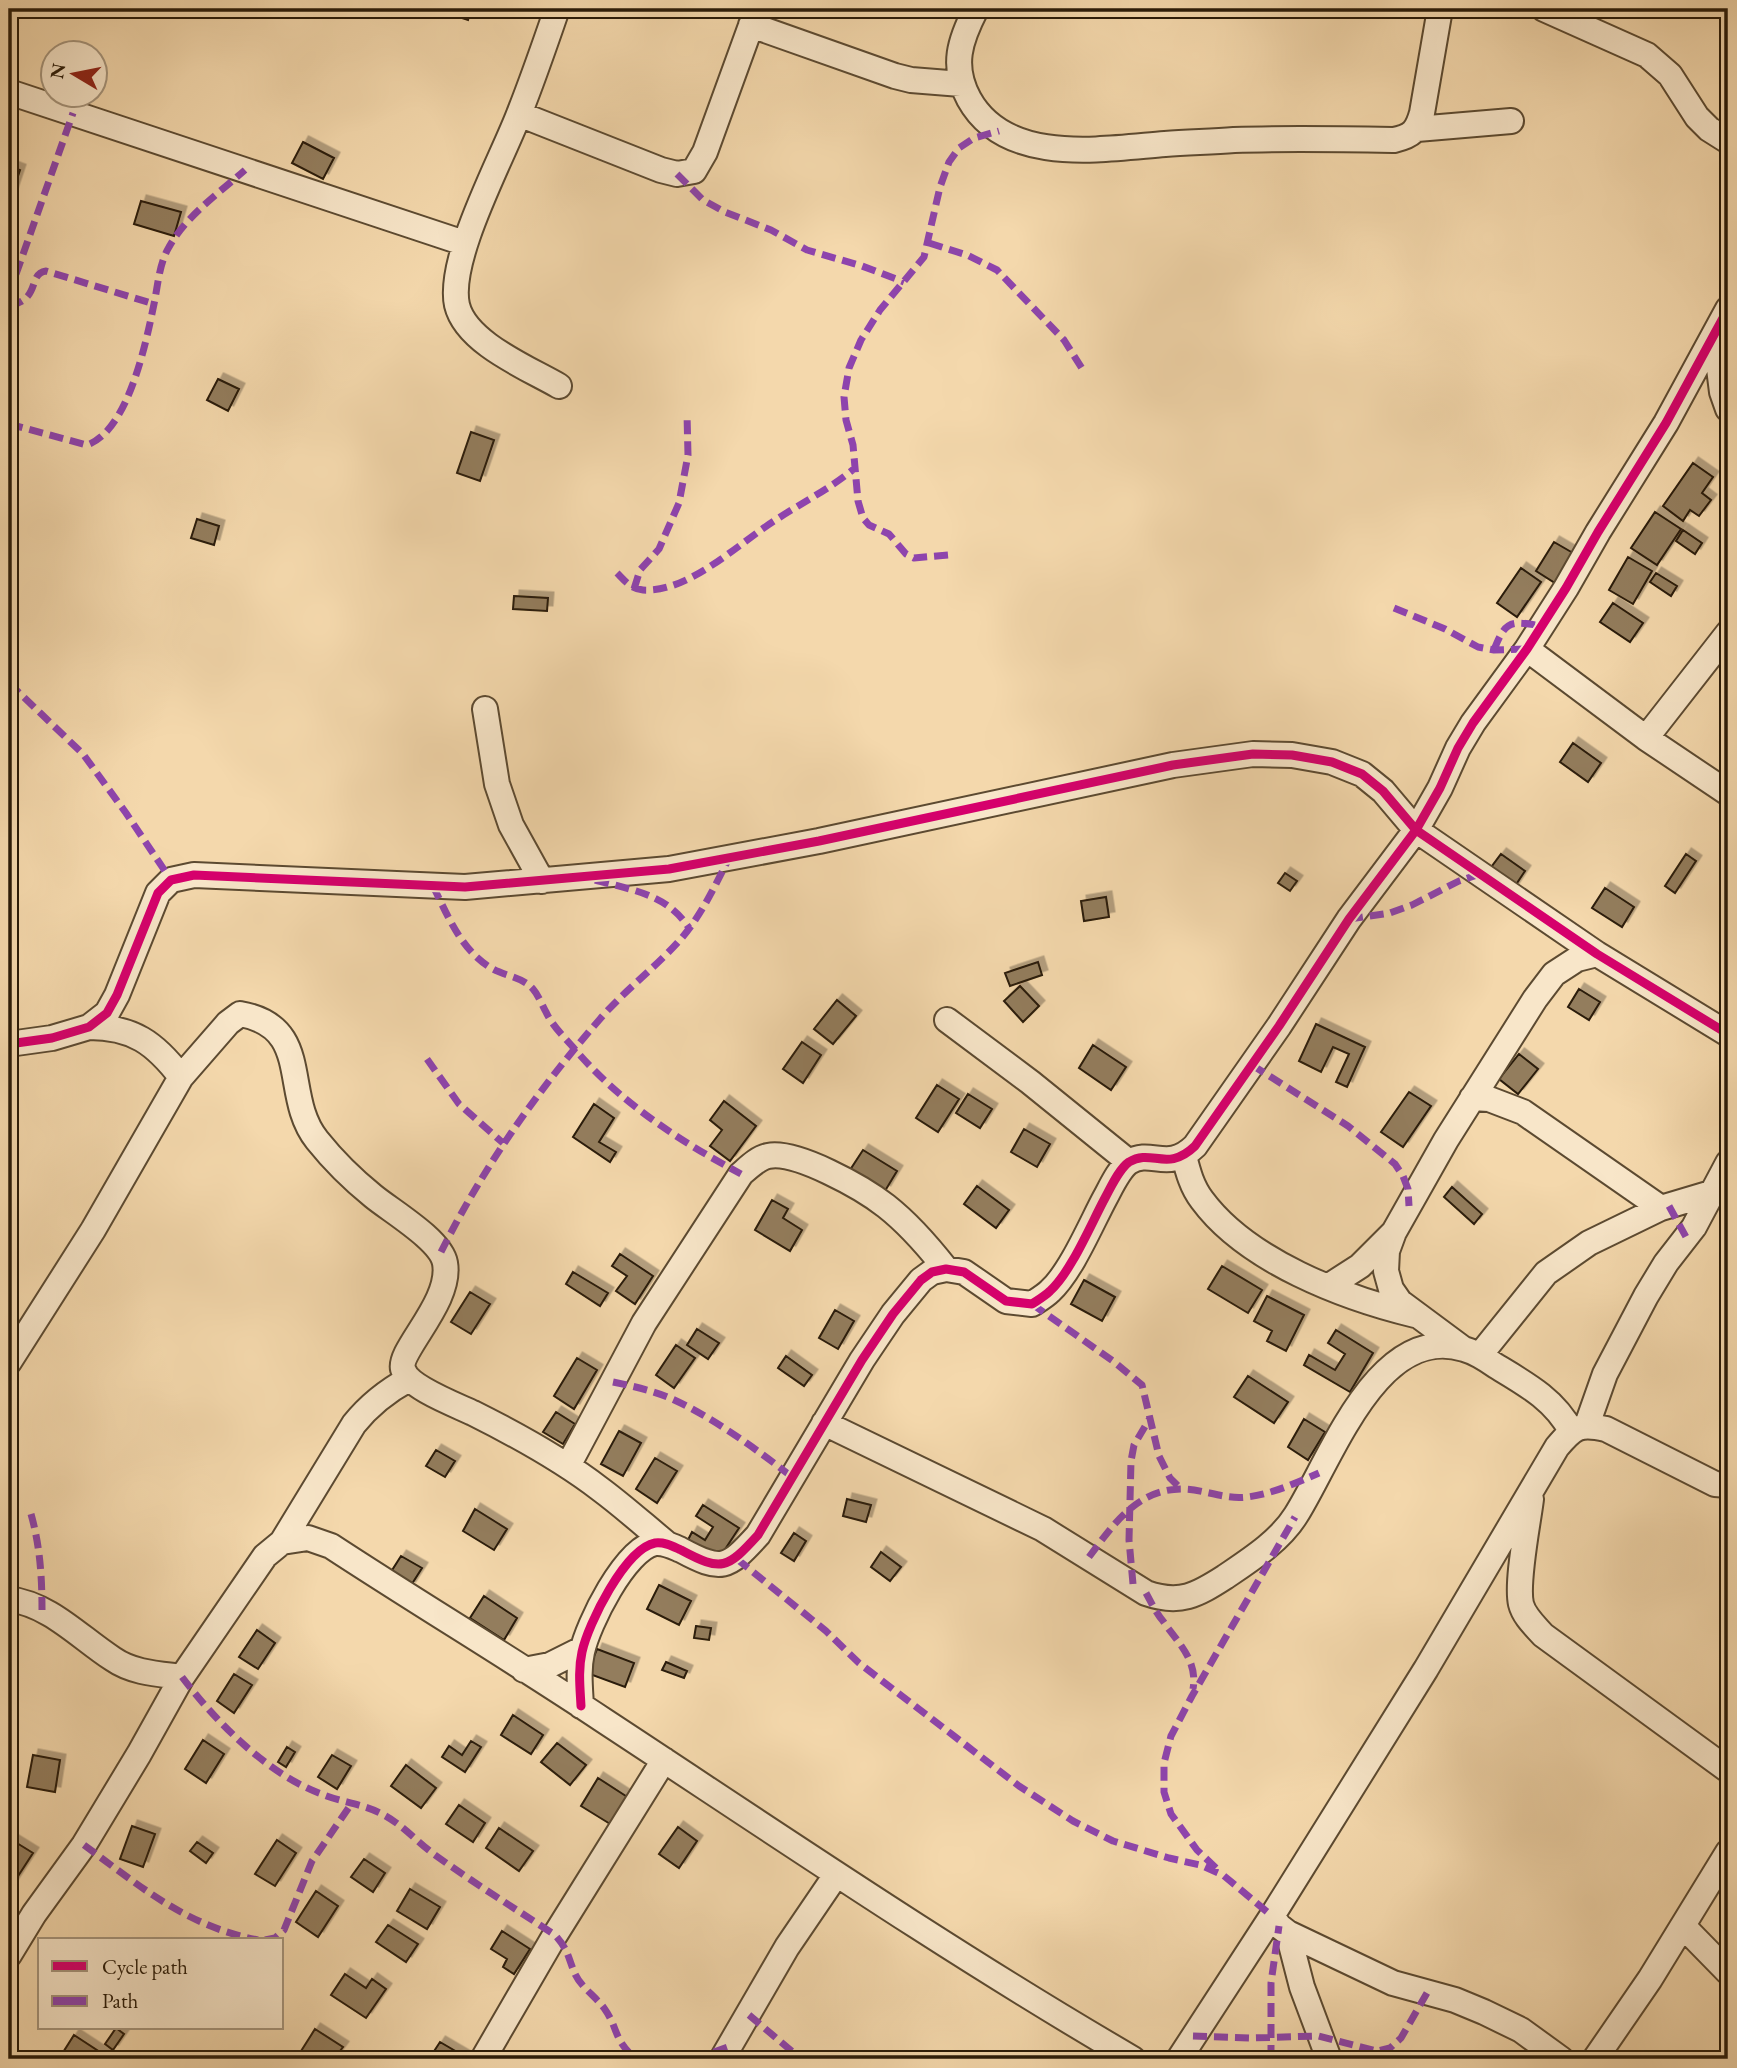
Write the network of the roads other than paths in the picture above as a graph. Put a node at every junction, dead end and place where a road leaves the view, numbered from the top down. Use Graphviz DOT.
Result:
graph roads {
  1 [pos="558,9"];
  2 [pos="976,9"];
  3 [pos="1440,9"];
  4 [pos="1544,9"];
  5 [pos="754,17"];
  6 [pos="961,84"];
  7 [pos="9,92"];
  8 [pos="519,114"];
  9 [pos="1511,121"];
  10 [pos="1417,129"];
  11 [pos="1728,141"];
  12 [pos="464,243"];
  13 [pos="1728,309"];
  14 [pos="1715,335"];
  15 [pos="559,386"];
  16 [pos="1728,409"];
  17 [pos="1728,633"];
  18 [pos="1527,649"];
  19 [pos="485,709"];
  20 [pos="1646,738"];
  21 [pos="1728,793"];
  22 [pos="1416,830"];
  23 [pos="542,881"];
  24 [pos="1597,954"];
  25 [pos="947,1020"];
  26 [pos="89,1027"];
  27 [pos="1728,1034"];
  28 [pos="9,1044"];
  29 [pos="181,1077"];
  30 [pos="1472,1098"];
  31 [pos="1184,1156"];
  32 [pos="1129,1163"];
  33 [pos="1728,1163"];
  34 [pos="1722,1189"];
  35 [pos="1661,1208"];
  36 [pos="1394,1232"];
  37 [pos="946,1269"];
  38 [pos="1329,1286"];
  39 [pos="1416,1315"];
  40 [pos="1471,1352"];
  41 [pos="9,1362"];
  42 [pos="409,1379"];
  43 [pos="824,1423"];
  44 [pos="1579,1428"];
  45 [pos="568,1466"];
  46 [pos="1728,1485"];
  47 [pos="1532,1492"];
  48 [pos="282,1542"];
  49 [pos="666,1543"];
  50 [pos="9,1599"];
  51 [pos="582,1649"];
  52 [pos="524,1670"];
  53 [pos="183,1676"];
  54 [pos="581,1706"];
  55 [pos="664,1760"];
  56 [pos="1728,1770"];
  57 [pos="1728,1852"];
  58 [pos="836,1875"];
  59 [pos="1280,1924"];
  60 [pos="1683,1926"];
  61 [pos="9,1955"];
  62 [pos="1728,1972"];
  63 [pos="483,2059"];
  64 [pos="722,2059"];
  65 [pos="1133,2059"];
  66 [pos="1179,2059"];
  67 [pos="1329,2059"];
  68 [pos="1561,2059"];
  69 [pos="1595,2059"];
  1 -- 8 [label="street"];
  2 -- 6 [label="street"];
  3 -- 10 [label="street"];
  4 -- 11 [label="street"];
  5 -- 6 [label="street"];
  5 -- 8 [label="street"];
  6 -- 10 [label="street"];
  7 -- 12 [label="street"];
  8 -- 12 [label="street"];
  9 -- 10 [label="street"];
  12 -- 15 [label="street"];
  13 -- 14 [label="street"];
  14 -- 16 [label="street"];
  14 -- 18 [label="street"];
  17 -- 20 [label="street"];
  18 -- 20 [label="street"];
  18 -- 22 [label="street"];
  19 -- 23 [label="street"];
  20 -- 21 [label="street"];
  22 -- 23 [label="street"];
  22 -- 24 [label="street"];
  22 -- 31 [label="street"];
  23 -- 26 [label="street"];
  24 -- 27 [label="street"];
  24 -- 30 [label="street"];
  25 -- 32 [label="street"];
  26 -- 28 [label="street"];
  26 -- 29 [label="street"];
  29 -- 41 [label="street"];
  29 -- 42 [label="street"];
  30 -- 35 [label="street"];
  30 -- 36 [label="street"];
  31 -- 32 [label="street"];
  31 -- 38 [label="street"];
  32 -- 37 [label="street"];
  33 -- 34 [label="street"];
  34 -- 35 [label="street"];
  34 -- 44 [label="street"];
  35 -- 40 [label="street"];
  36 -- 38 [label="street"];
  36 -- 39 [label="street"];
  37 -- 43 [label="street"];
  37 -- 45 [label="street"];
  38 -- 39 [label="street"];
  39 -- 40 [label="street"];
  40 -- 43 [label="street"];
  40 -- 44 [label="street"];
  42 -- 45 [label="street"];
  42 -- 48 [label="street"];
  43 -- 49 [label="street"];
  44 -- 46 [label="street"];
  44 -- 47 [label="street"];
  45 -- 49 [label="street"];
  47 -- 56 [label="street"];
  47 -- 59 [label="street"];
  48 -- 52 [label="street"];
  48 -- 53 [label="street"];
  49 -- 51 [label="street"];
  50 -- 53 [label="street"];
  51 -- 52 [label="street"];
  51 -- 54 [label="street"];
  52 -- 54 [label="street"];
  53 -- 61 [label="street"];
  54 -- 55 [label="street"];
  55 -- 58 [label="street"];
  55 -- 63 [label="street"];
  57 -- 60 [label="street"];
  58 -- 64 [label="street"];
  58 -- 65 [label="street"];
  59 -- 66 [label="street"];
  59 -- 67 [label="street"];
  59 -- 68 [label="street"];
  60 -- 62 [label="street"];
  60 -- 69 [label="street"];
}
